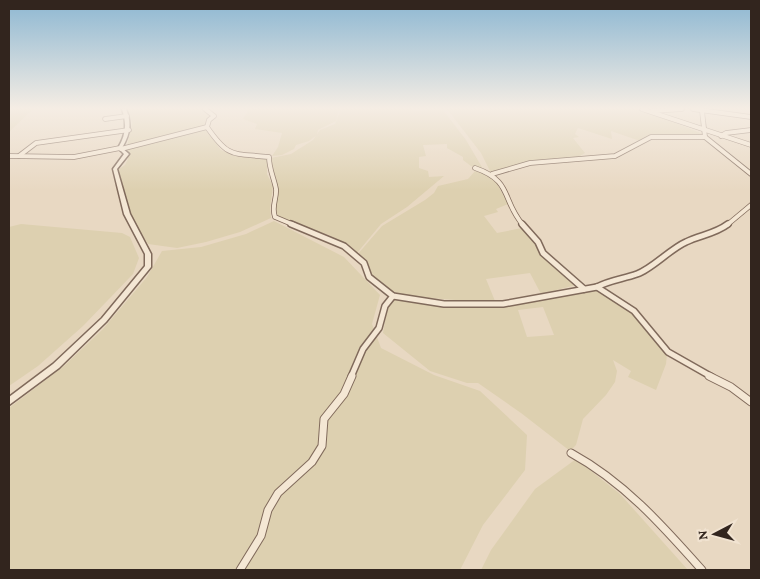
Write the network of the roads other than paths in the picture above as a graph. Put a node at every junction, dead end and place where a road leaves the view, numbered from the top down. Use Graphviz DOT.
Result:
graph roads {
  1 [pos="97,136"];
  2 [pos="128,136"];
  3 [pos="172,136"];
  4 [pos="213,136"];
  5 [pos="721,136"];
  6 [pos="705,137"];
  7 [pos="751,145"];
  8 [pos="121,149"];
  9 [pos="9,156"];
  10 [pos="20,156"];
  11 [pos="476,168"];
  12 [pos="492,174"];
  13 [pos="751,174"];
  14 [pos="751,205"];
  15 [pos="597,287"];
  16 [pos="584,289"];
  17 [pos="393,296"];
  18 [pos="9,401"];
  19 [pos="751,402"];
  20 [pos="571,454"];
  21 [pos="240,570"];
  22 [pos="702,570"];
  1 -- 10 [label="street"];
  2 -- 8 [label="street"];
  3 -- 8 [label="street"];
  4 -- 17 [label="street"];
  5 -- 7 [label="street"];
  6 -- 12 [label="street"];
  6 -- 13 [label="street"];
  8 -- 10 [label="street"];
  8 -- 18 [label="street"];
  9 -- 10 [label="street"];
  11 -- 12 [label="street"];
  12 -- 16 [label="street"];
  14 -- 15 [label="street"];
  15 -- 16 [label="street"];
  15 -- 19 [label="street"];
  16 -- 17 [label="street"];
  17 -- 21 [label="street"];
  20 -- 22 [label="street"];
}
